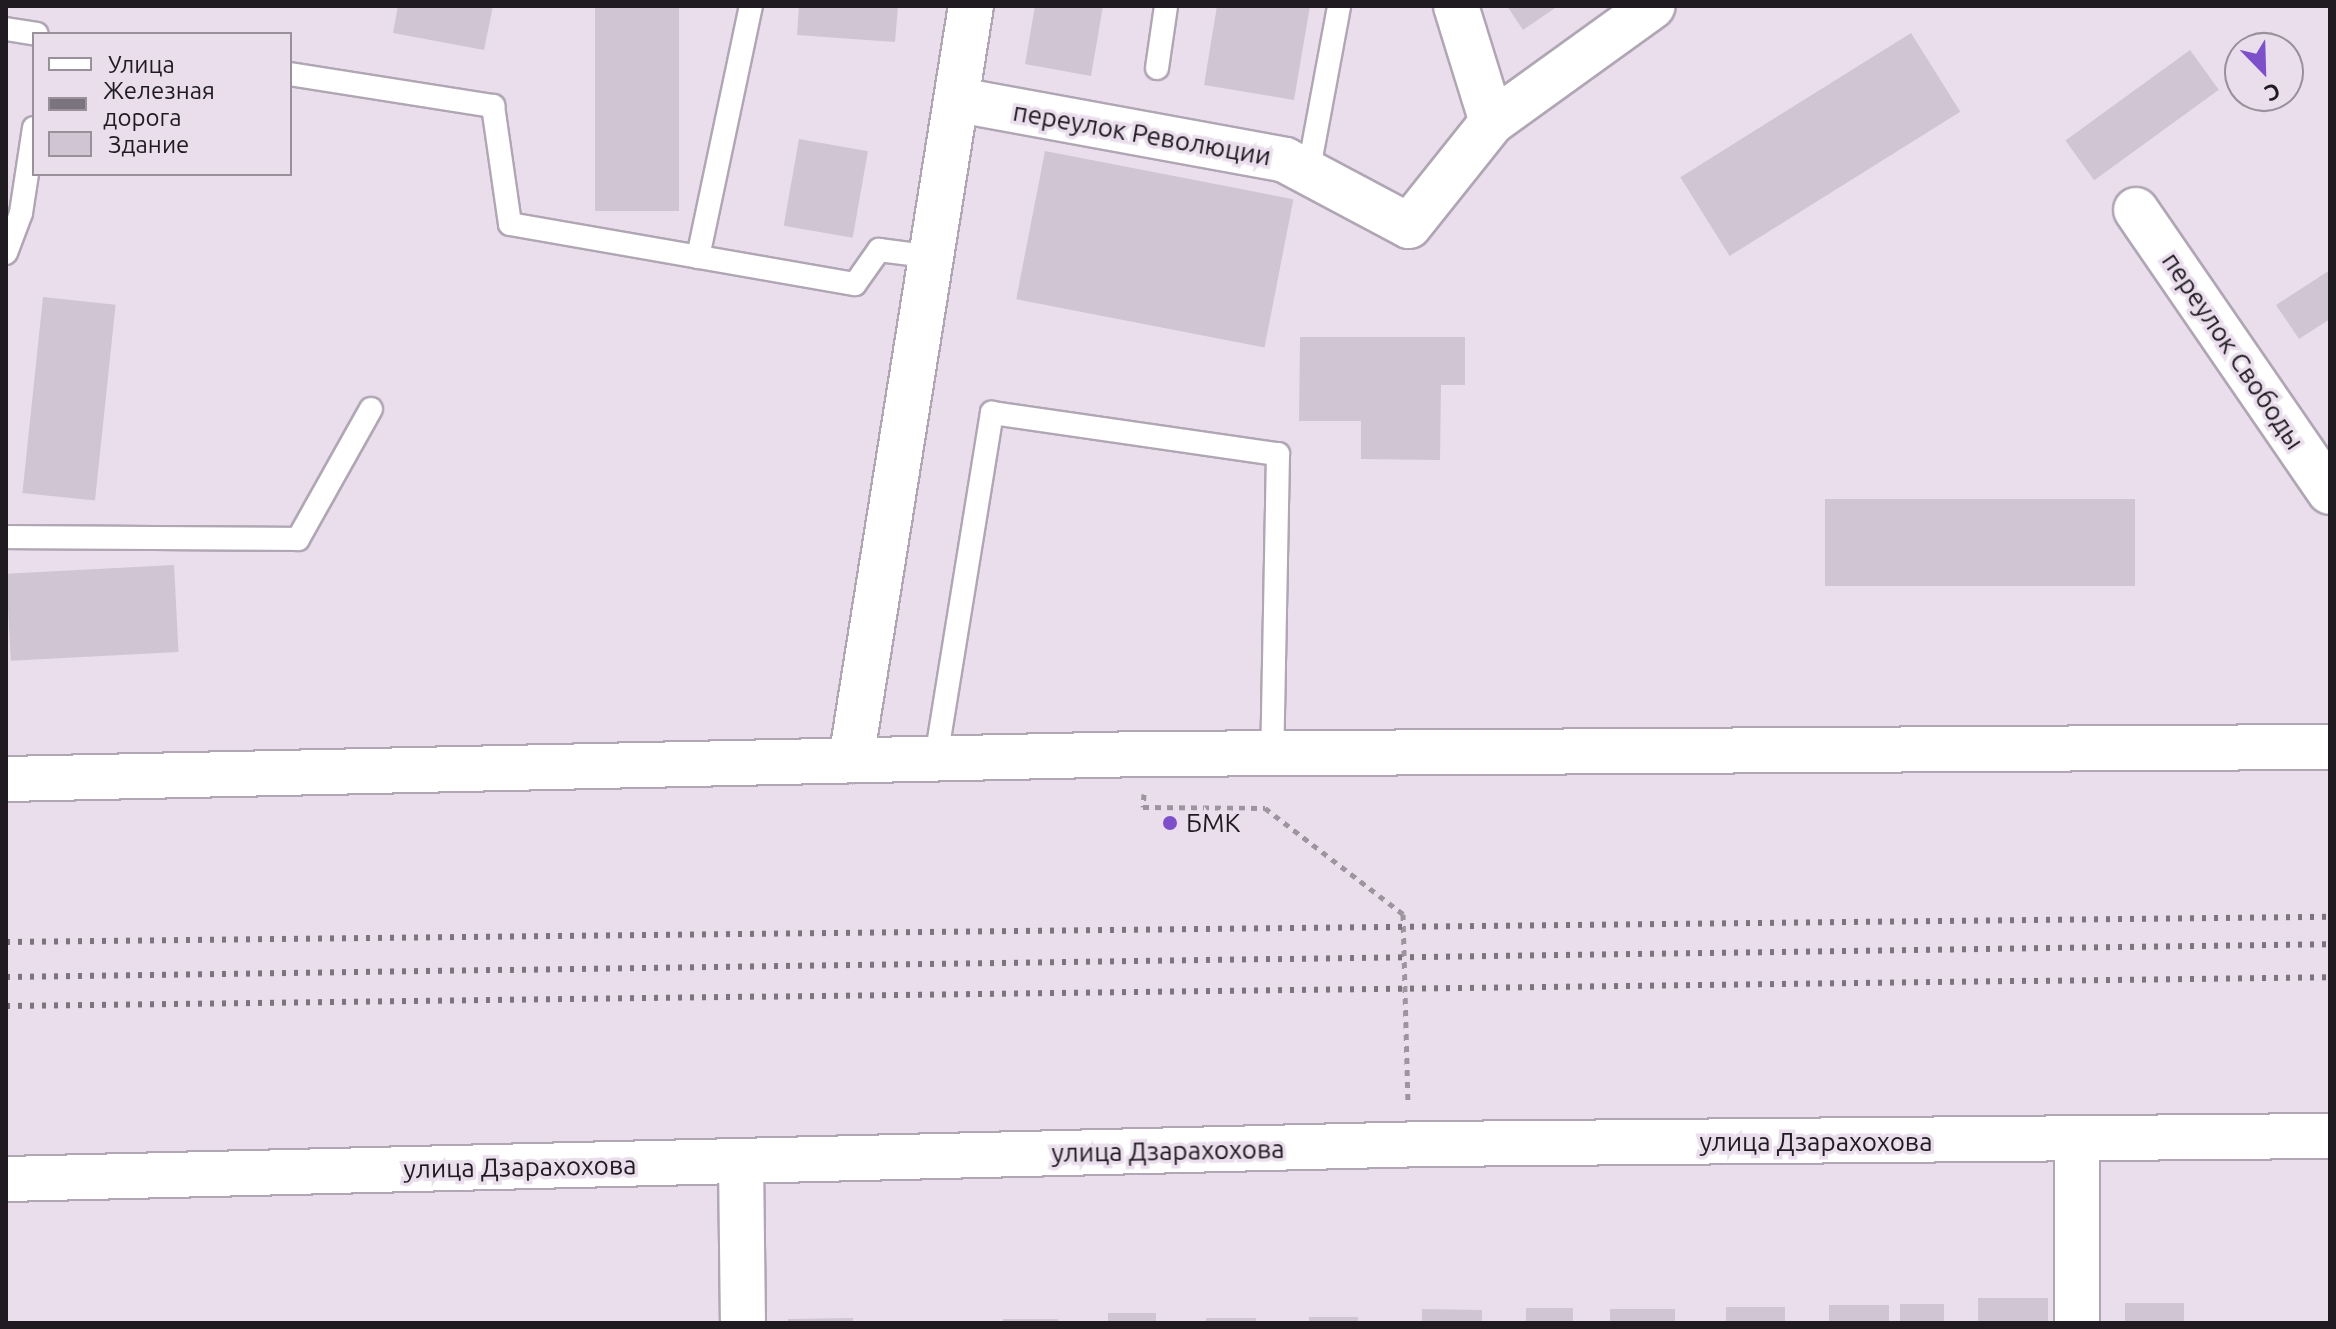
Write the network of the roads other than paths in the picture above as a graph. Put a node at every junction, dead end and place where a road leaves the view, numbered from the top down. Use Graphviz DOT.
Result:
graph roads {
  1 [pos="751,6"];
  2 [pos="971,6"];
  3 [pos="1166,6"];
  4 [pos="1339,6"];
  5 [pos="1456,6"];
  6 [pos="1653,6"];
  7 [pos="6,29"];
  8 [pos="32,33"];
  9 [pos="1157,68"];
  10 [pos="292,74"];
  11 [pos="959,100"];
  12 [pos="1492,122"];
  13 [pos="32,141"];
  14 [pos="1308,174"];
  15 [pos="2136,210"];
  16 [pos="6,253"];
  17 [pos="698,257"];
  18 [pos="933,257"];
  19 [pos="371,409"];
  20 [pos="2330,492"];
  21 [pos="6,537"];
  22 [pos="2330,747"];
  23 [pos="1272,756"];
  24 [pos="936,758"];
  25 [pos="851,760"];
  26 [pos="6,779"];
  27 [pos="2330,1136"];
  28 [pos="2077,1140"];
  29 [pos="741,1162"];
  30 [pos="6,1179"];
  31 [pos="743,1323"];
  32 [pos="2077,1323"];
  1 -- 17 [label="lane"];
  2 -- 11 [label="street"];
  3 -- 9 [label="lane"];
  4 -- 14 [label="lane"];
  5 -- 12 [label="street"];
  6 -- 12 [label="street, переулок Революции"];
  7 -- 8 [label="lane"];
  10 -- 17 [label="lane"];
  11 -- 14 [label="street, переулок Революции"];
  11 -- 18 [label="street"];
  12 -- 14 [label="street, переулок Революции"];
  13 -- 16 [label="lane"];
  15 -- 20 [label="street, переулок Свободы"];
  17 -- 18 [label="lane"];
  18 -- 25 [label="street"];
  19 -- 21 [label="lane"];
  22 -- 23 [label="street"];
  23 -- 24 [label="street"];
  23 -- 24 [label="lane"];
  24 -- 25 [label="street"];
  25 -- 26 [label="street"];
  27 -- 28 [label="street, улица Дзарахохова"];
  28 -- 29 [label="street, улица Дзарахохова"];
  28 -- 32 [label="street"];
  29 -- 30 [label="street, улица Дзарахохова"];
  29 -- 31 [label="street"];
}
